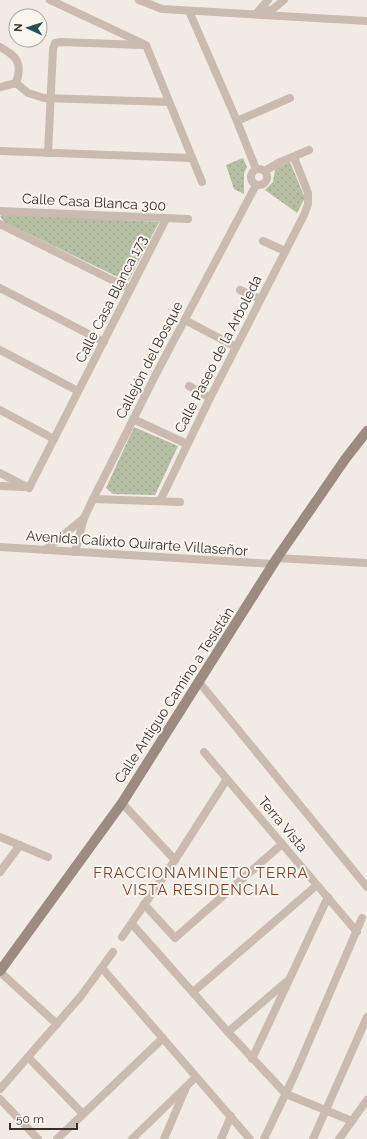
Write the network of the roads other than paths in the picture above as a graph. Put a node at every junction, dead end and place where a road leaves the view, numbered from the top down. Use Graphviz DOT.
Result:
graph roads {
  1 [pos="50,0"];
  2 [pos="139,0"];
  3 [pos="268,0"];
  4 [pos="284,0"];
  5 [pos="189,11"];
  6 [pos="255,14"];
  7 [pos="367,22"];
  8 [pos="146,45"];
  9 [pos="0,47"];
  10 [pos="16,82"];
  11 [pos="0,87"];
  12 [pos="50,98"];
  13 [pos="290,98"];
  14 [pos="169,102"];
  15 [pos="237,121"];
  16 [pos="309,150"];
  17 [pos="0,151"];
  18 [pos="48,153"];
  19 [pos="294,157"];
  20 [pos="192,158"];
  21 [pos="256,169"];
  22 [pos="265,171"];
  23 [pos="202,182"];
  24 [pos="256,185"];
  25 [pos="0,211"];
  26 [pos="166,218"];
  27 [pos="188,219"];
  28 [pos="0,224"];
  29 [pos="263,241"];
  30 [pos="285,251"];
  31 [pos="0,288"];
  32 [pos="130,289"];
  33 [pos="240,290"];
  34 [pos="260,299"];
  35 [pos="185,320"];
  36 [pos="104,342"];
  37 [pos="236,347"];
  38 [pos="0,350"];
  39 [pos="189,386"];
  40 [pos="78,391"];
  41 [pos="210,398"];
  42 [pos="0,410"];
  43 [pos="133,419"];
  44 [pos="367,431"];
  45 [pos="54,438"];
  46 [pos="187,444"];
  47 [pos="0,473"];
  48 [pos="0,486"];
  49 [pos="29,488"];
  50 [pos="93,499"];
  51 [pos="160,501"];
  52 [pos="180,502"];
  53 [pos="84,518"];
  54 [pos="0,547"];
  55 [pos="45,550"];
  56 [pos="75,552"];
  57 [pos="275,561"];
  58 [pos="367,563"];
  59 [pos="199,682"];
  60 [pos="204,752"];
  61 [pos="227,779"];
  62 [pos="122,803"];
  63 [pos="0,837"];
  64 [pos="282,844"];
  65 [pos="20,845"];
  66 [pos="48,857"];
  67 [pos="174,860"];
  68 [pos="0,872"];
  69 [pos="318,885"];
  70 [pos="367,887"];
  71 [pos="328,897"];
  72 [pos="144,904"];
  73 [pos="362,918"];
  74 [pos="132,924"];
  75 [pos="357,932"];
  76 [pos="122,937"];
  77 [pos="113,952"];
  78 [pos="102,968"];
  79 [pos="0,971"];
  80 [pos="288,980"];
  81 [pos="193,992"];
  82 [pos="367,1017"];
  83 [pos="57,1024"];
  84 [pos="228,1032"];
  85 [pos="163,1038"];
  86 [pos="28,1057"];
  87 [pos="252,1059"];
  88 [pos="196,1077"];
  89 [pos="188,1085"];
  90 [pos="0,1089"];
  91 [pos="286,1094"];
  92 [pos="0,1099"];
  93 [pos="367,1100"];
  94 [pos="326,1111"];
  95 [pos="83,1114"];
  96 [pos="231,1116"];
  97 [pos="352,1121"];
  98 [pos="38,1139"];
  99 [pos="57,1139"];
  100 [pos="132,1139"];
  101 [pos="164,1139"];
  102 [pos="221,1139"];
  103 [pos="250,1139"];
  104 [pos="264,1139"];
  105 [pos="313,1139"];
  106 [pos="339,1139"];
  1 -- 8 [label="street"];
  2 -- 5 [label="street"];
  3 -- 6 [label="street"];
  4 -- 6 [label="street"];
  5 -- 6 [label="street"];
  5 -- 15 [label="street"];
  6 -- 7 [label="street"];
  8 -- 12 [label="street"];
  8 -- 14 [label="street"];
  9 -- 10 [label="street"];
  10 -- 11 [label="street"];
  10 -- 12 [label="street"];
  12 -- 14 [label="street"];
  12 -- 18 [label="street"];
  13 -- 15 [label="street"];
  14 -- 20 [label="street"];
  15 -- 21 [label="street"];
  16 -- 19 [label="street"];
  17 -- 18 [label="street"];
  18 -- 20 [label="street"];
  19 -- 22 [label="street"];
  19 -- 30 [label="street, Calle Paseo de la Arboleda"];
  20 -- 23 [label="street"];
  21 -- 22 [label="street"];
  21 -- 24 [label="street"];
  22 -- 24 [label="street"];
  24 -- 35 [label="street, Callejón del Bosque"];
  25 -- 26 [label="street, Calle Casa Blanca 300"];
  26 -- 27 [label="street, Calle Casa Blanca 300"];
  26 -- 32 [label="street, Calle Casa Blanca 173"];
  28 -- 32 [label="street"];
  29 -- 30 [label="street"];
  30 -- 34 [label="street, Calle Paseo de la Arboleda"];
  31 -- 36 [label="street"];
  32 -- 36 [label="street, Calle Casa Blanca 173"];
  33 -- 34 [label="street"];
  34 -- 37 [label="street, Calle Paseo de la Arboleda"];
  35 -- 37 [label="street"];
  35 -- 43 [label="street, Callejón del Bosque"];
  36 -- 40 [label="street, Calle Casa Blanca 173"];
  37 -- 41 [label="street, Calle Paseo de la Arboleda"];
  38 -- 40 [label="street"];
  39 -- 41 [label="street"];
  40 -- 45 [label="street, Calle Casa Blanca 173"];
  41 -- 46 [label="street, Calle Paseo de la Arboleda"];
  42 -- 45 [label="street"];
  43 -- 46 [label="street"];
  43 -- 50 [label="street, Callejón del Bosque"];
  44 -- 57 [label="street, Calle Antiguo Camino a Tesistán"];
  45 -- 49 [label="street, Calle Casa Blanca 173"];
  46 -- 51 [label="street, Calle Paseo de la Arboleda"];
  47 -- 49 [label="street"];
  48 -- 49 [label="street"];
  50 -- 51 [label="street"];
  50 -- 53 [label="street, Callejón del Bosque"];
  51 -- 52 [label="street"];
  53 -- 55 [label="street"];
  53 -- 56 [label="street, Callejón del Bosque"];
  54 -- 55 [label="street, Avenida Calixto Quirarte Villaseñor"];
  55 -- 56 [label="street, Avenida Calixto Quirarte Villaseñor"];
  56 -- 57 [label="street, Avenida Calixto Quirarte Villaseñor"];
  57 -- 58 [label="street, Avenida Calixto Quirarte Villaseñor"];
  57 -- 59 [label="street, Calle Antiguo Camino a Tesistán"];
  59 -- 62 [label="street, Calle Antiguo Camino a Tesistán"];
  59 -- 70 [label="street"];
  60 -- 61 [label="street, Terra Vista"];
  61 -- 64 [label="street, Terra Vista"];
  61 -- 67 [label="street"];
  62 -- 67 [label="street"];
  62 -- 79 [label="street, Calle Antiguo Camino a Tesistán"];
  63 -- 65 [label="street"];
  64 -- 69 [label="street, Terra Vista"];
  64 -- 72 [label="street"];
  65 -- 66 [label="street"];
  65 -- 68 [label="street"];
  67 -- 72 [label="street"];
  69 -- 71 [label="street, Terra Vista"];
  69 -- 81 [label="street"];
  71 -- 75 [label="street, Terra Vista"];
  71 -- 80 [label="street"];
  72 -- 74 [label="street"];
  73 -- 75 [label="street"];
  74 -- 76 [label="street"];
  74 -- 81 [label="street"];
  75 -- 91 [label="street"];
  77 -- 78 [label="street"];
  78 -- 83 [label="street"];
  78 -- 85 [label="street"];
  79 -- 83 [label="street"];
  80 -- 84 [label="street"];
  80 -- 87 [label="street"];
  81 -- 84 [label="street"];
  82 -- 94 [label="street"];
  83 -- 86 [label="street"];
  84 -- 87 [label="street"];
  85 -- 88 [label="street"];
  85 -- 95 [label="street"];
  86 -- 90 [label="street"];
  86 -- 95 [label="street"];
  87 -- 91 [label="street"];
  88 -- 89 [label="street"];
  88 -- 96 [label="street"];
  89 -- 100 [label="street"];
  89 -- 101 [label="street"];
  91 -- 94 [label="street"];
  91 -- 104 [label="street"];
  92 -- 98 [label="street"];
  93 -- 97 [label="street"];
  94 -- 97 [label="street"];
  94 -- 105 [label="street"];
  95 -- 99 [label="street"];
  96 -- 102 [label="street"];
  96 -- 103 [label="street"];
  97 -- 106 [label="street"];
}
